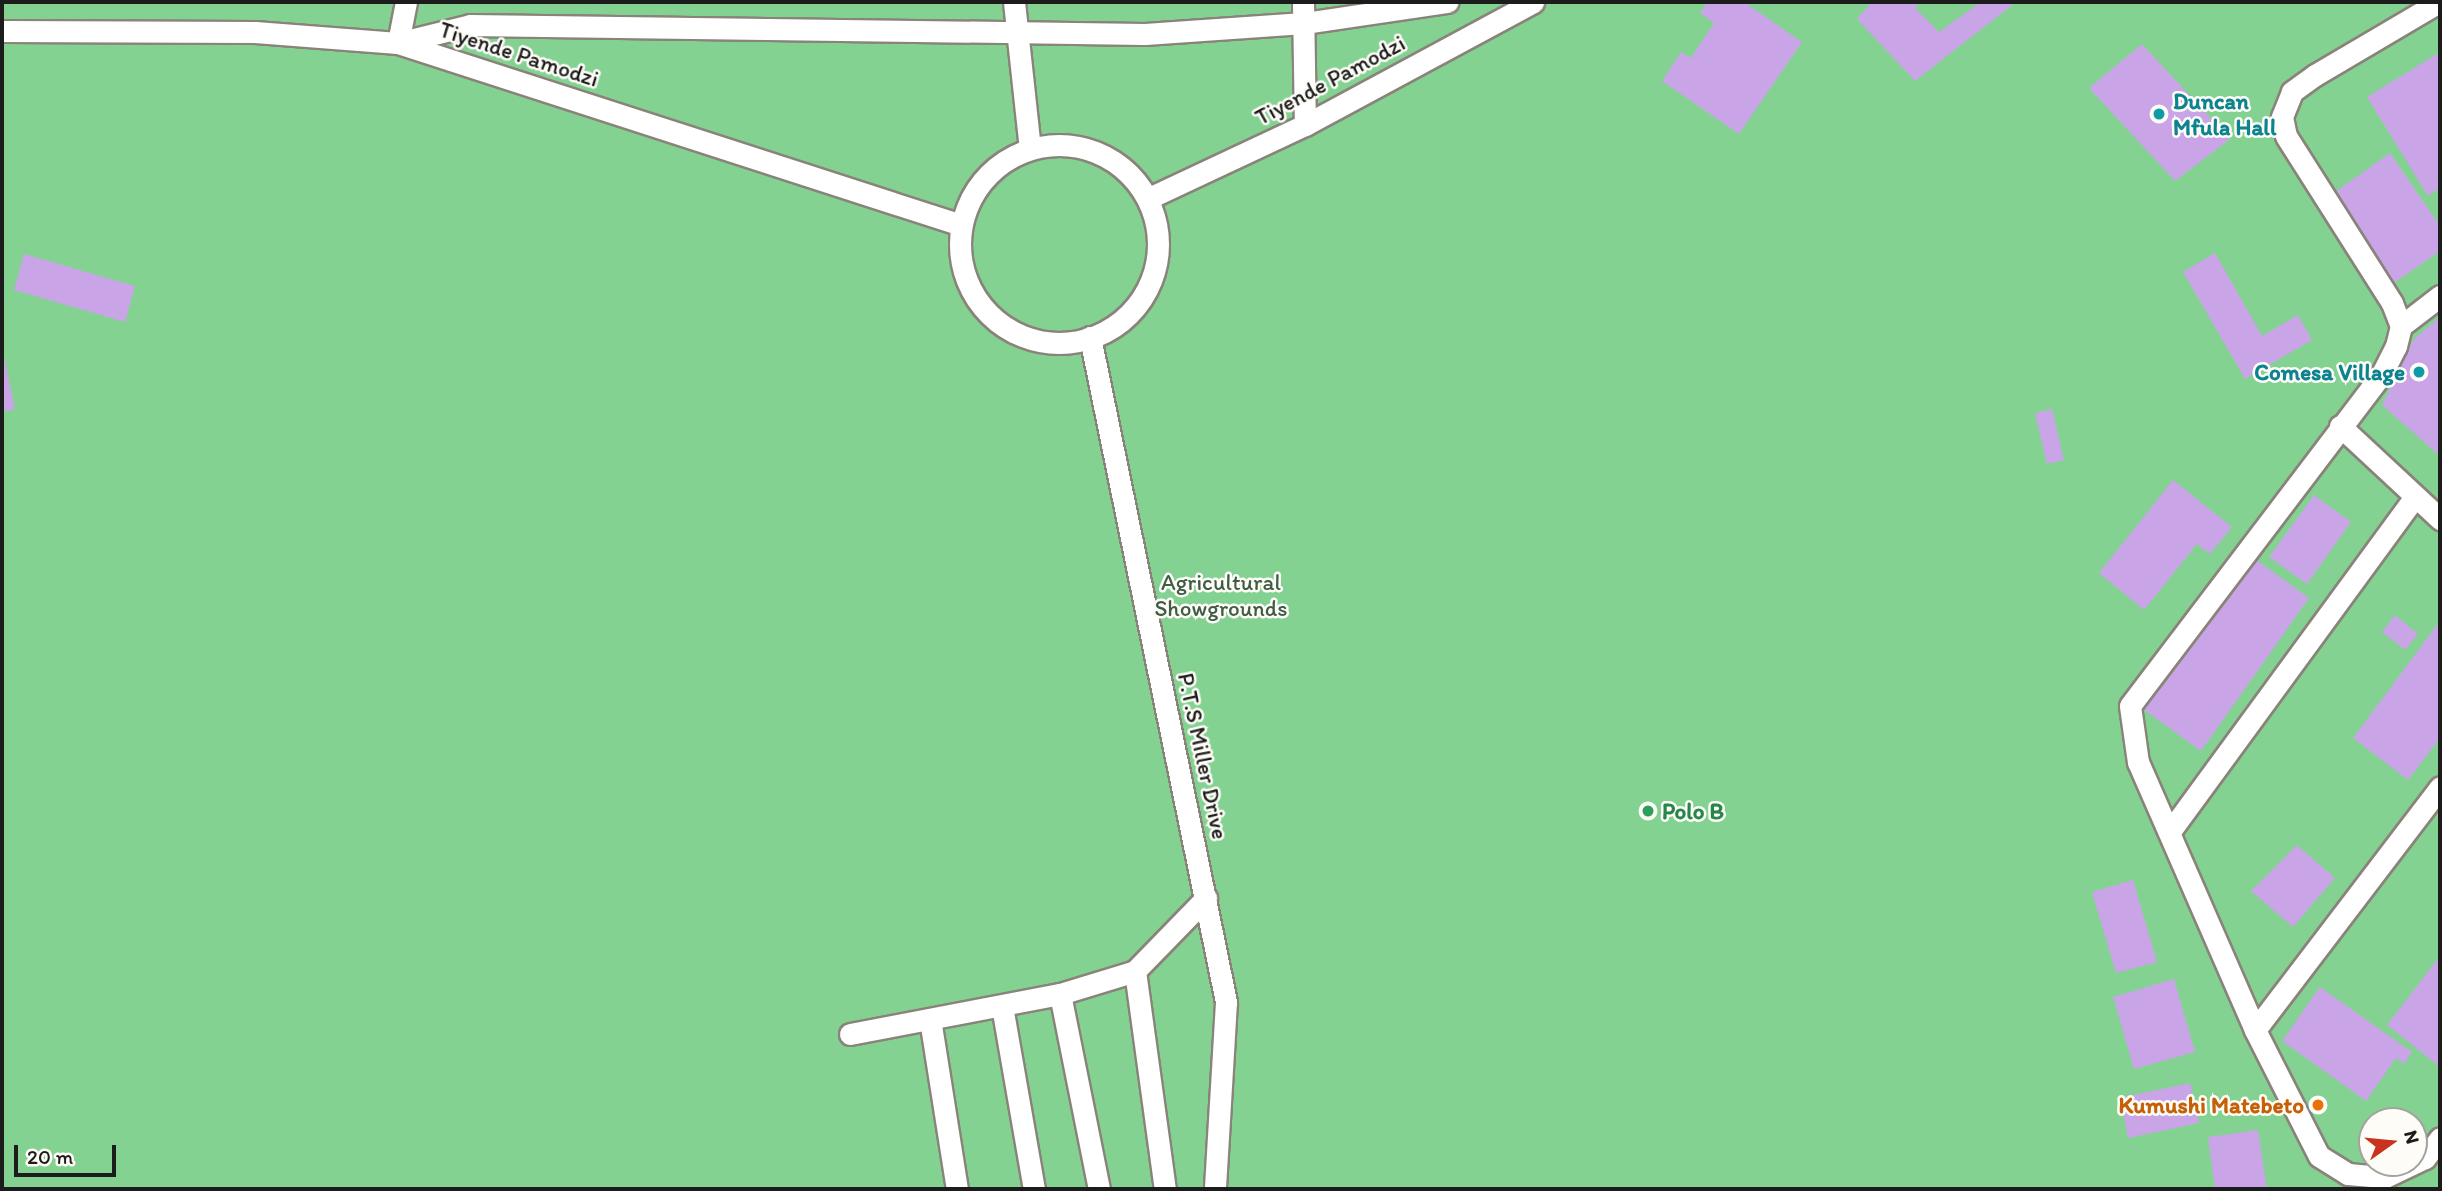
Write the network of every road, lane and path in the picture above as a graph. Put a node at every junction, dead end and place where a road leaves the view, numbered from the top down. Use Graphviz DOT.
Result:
graph roads {
  1 [pos="406,2"];
  2 [pos="1014,2"];
  3 [pos="1447,2"];
  4 [pos="1533,2"];
  5 [pos="2440,2"];
  6 [pos="1303,12"];
  7 [pos="1019,29"];
  8 [pos="2,31"];
  9 [pos="398,43"];
  10 [pos="1305,125"];
  11 [pos="1030,149"];
  12 [pos="1149,198"];
  13 [pos="961,225"];
  14 [pos="2440,296"];
  15 [pos="2401,326"];
  16 [pos="1090,337"];
  17 [pos="2340,426"];
  18 [pos="2414,498"];
  19 [pos="2440,519"];
  20 [pos="2440,788"];
  21 [pos="2171,830"];
  22 [pos="1206,898"];
  23 [pos="1135,971"];
  24 [pos="1060,994"];
  25 [pos="1002,1006"];
  26 [pos="930,1019"];
  27 [pos="2255,1030"];
  28 [pos="850,1034"];
  29 [pos="2440,1138"];
  30 [pos="2347,1182"];
  31 [pos="957,1189"];
  32 [pos="1034,1189"];
  33 [pos="1099,1189"];
  34 [pos="1165,1189"];
  35 [pos="1215,1189"];
  1 -- 9 [label="lane"];
  2 -- 7 [label="lane"];
  3 -- 6 [label="lane"];
  4 -- 10 [label="lane, Tiyende Pamodzi"];
  5 -- 15 [label="lane"];
  6 -- 7 [label="lane"];
  6 -- 10 [label="lane"];
  7 -- 9 [label="lane"];
  7 -- 11 [label="lane"];
  8 -- 9 [label="lane, Tiyende Pamodzi"];
  9 -- 13 [label="lane, Tiyende Pamodzi"];
  10 -- 12 [label="lane, Tiyende Pamodzi"];
  11 -- 12 [label="lane"];
  11 -- 13 [label="lane"];
  12 -- 16 [label="lane"];
  13 -- 16 [label="lane"];
  14 -- 15 [label="lane"];
  15 -- 17 [label="lane"];
  16 -- 22 [label="lane, P.T.S Miller Drive"];
  17 -- 18 [label="lane"];
  17 -- 21 [label="lane"];
  18 -- 19 [label="lane"];
  18 -- 21 [label="lane"];
  20 -- 27 [label="lane"];
  21 -- 27 [label="lane"];
  22 -- 23 [label="lane"];
  22 -- 35 [label="lane, P.T.S Miller Drive"];
  23 -- 24 [label="lane"];
  23 -- 34 [label="lane"];
  24 -- 25 [label="lane"];
  24 -- 33 [label="lane"];
  25 -- 26 [label="lane"];
  25 -- 32 [label="lane"];
  26 -- 28 [label="lane"];
  26 -- 31 [label="lane"];
  27 -- 30 [label="lane"];
  29 -- 30 [label="lane"];
}
